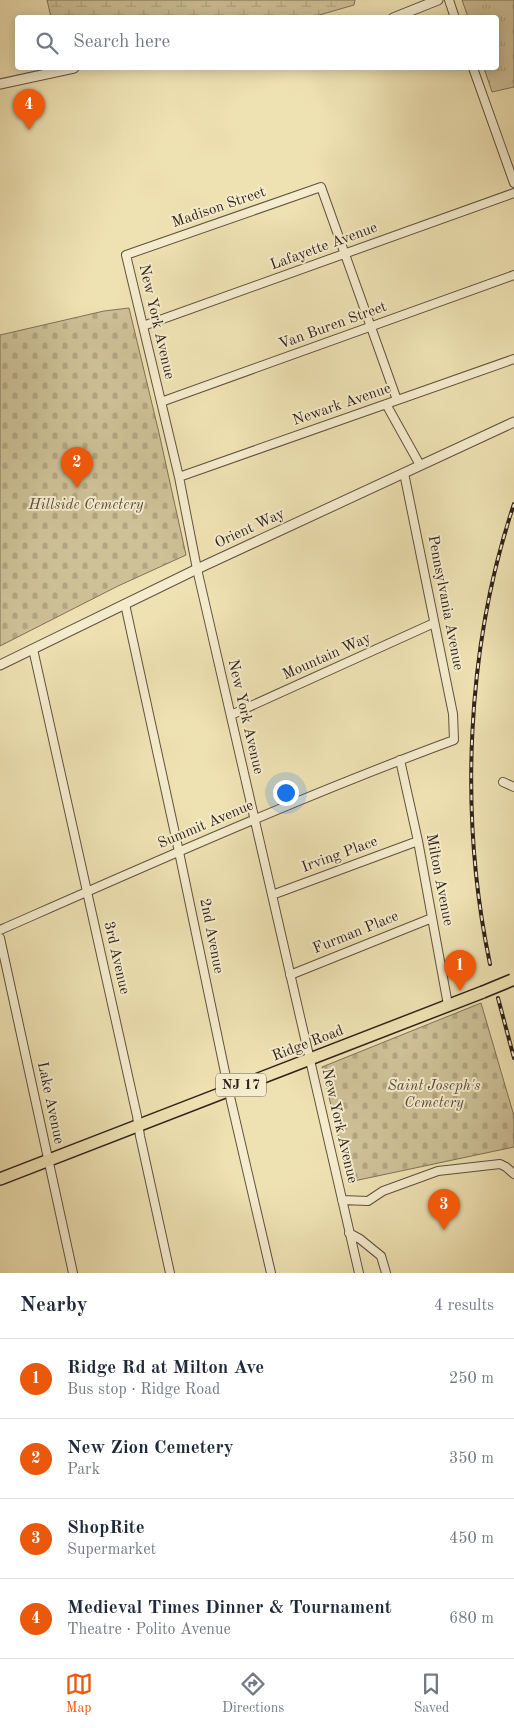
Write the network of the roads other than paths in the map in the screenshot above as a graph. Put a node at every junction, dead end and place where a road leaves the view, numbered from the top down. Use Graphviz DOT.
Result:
graph roads {
  1 [pos="438,0"];
  2 [pos="449,0"];
  3 [pos="400,15"];
  4 [pos="455,15"];
  5 [pos="65,70"];
  6 [pos="474,70"];
  7 [pos="0,84"];
  8 [pos="514,183"];
  9 [pos="514,193"];
  10 [pos="346,254"];
  11 [pos="126,255"];
  12 [pos="514,275"];
  13 [pos="143,326"];
  14 [pos="371,327"];
  15 [pos="514,359"];
  16 [pos="397,400"];
  17 [pos="161,402"];
  18 [pos="386,404"];
  19 [pos="514,422"];
  20 [pos="420,465"];
  21 [pos="404,473"];
  22 [pos="179,477"];
  23 [pos="197,569"];
  24 [pos="125,604"];
  25 [pos="434,623"];
  26 [pos="33,649"];
  27 [pos="0,665"];
  28 [pos="231,715"];
  29 [pos="454,740"];
  30 [pos="400,760"];
  31 [pos="503,782"];
  32 [pos="514,787"];
  33 [pos="255,819"];
  34 [pos="418,842"];
  35 [pos="179,852"];
  36 [pos="87,892"];
  37 [pos="272,895"];
  38 [pos="432,918"];
  39 [pos="0,930"];
  40 [pos="0,938"];
  41 [pos="290,975"];
  42 [pos="513,980"];
  43 [pos="448,1005"];
  44 [pos="310,1059"];
  45 [pos="228,1090"];
  46 [pos="138,1126"];
  47 [pos="48,1161"];
  48 [pos="514,1174"];
  49 [pos="0,1179"];
  50 [pos="342,1200"];
  51 [pos="350,1233"];
  52 [pos="73,1273"];
  53 [pos="170,1273"];
  54 [pos="271,1273"];
  55 [pos="358,1273"];
  56 [pos="386,1273"];
  1 -- 3 [label="street"];
  2 -- 4 [label="street"];
  5 -- 7 [label="street"];
  6 -- 8 [label="street"];
  9 -- 10 [label="street, Lafayette Avenue"];
  10 -- 11 [label="street, Madison Street"];
  10 -- 13 [label="street, Lafayette Avenue"];
  10 -- 14 [label="street"];
  11 -- 13 [label="street, New York Avenue"];
  12 -- 14 [label="street, Van Buren Street"];
  13 -- 17 [label="street, New York Avenue"];
  14 -- 16 [label="street"];
  14 -- 17 [label="street, Van Buren Street"];
  15 -- 16 [label="street, Newark Avenue"];
  16 -- 18 [label="street, Newark Avenue"];
  17 -- 22 [label="street, New York Avenue"];
  18 -- 20 [label="street"];
  18 -- 22 [label="street, Newark Avenue"];
  19 -- 20 [label="street, Orient Way"];
  20 -- 21 [label="street, Orient Way"];
  21 -- 23 [label="street, Orient Way"];
  21 -- 25 [label="street, Pennsylvania Avenue"];
  22 -- 23 [label="street, New York Avenue"];
  23 -- 24 [label="street, Orient Way"];
  23 -- 28 [label="street, New York Avenue"];
  24 -- 26 [label="street, Orient Way"];
  24 -- 35 [label="street, 2nd Avenue"];
  25 -- 28 [label="street, Mountain Way"];
  25 -- 29 [label="street, Pennsylvania Avenue"];
  26 -- 27 [label="street, Orient Way"];
  26 -- 36 [label="street, 3rd Avenue"];
  28 -- 33 [label="street, New York Avenue"];
  29 -- 30 [label="street, Summit Avenue"];
  30 -- 33 [label="street, Summit Avenue"];
  30 -- 34 [label="street, Milton Avenue"];
  31 -- 32 [label="street"];
  33 -- 35 [label="street, Summit Avenue"];
  33 -- 37 [label="street, New York Avenue"];
  34 -- 37 [label="street, Irving Place"];
  34 -- 38 [label="street, Milton Avenue"];
  35 -- 36 [label="street, Summit Avenue"];
  35 -- 45 [label="street, 2nd Avenue"];
  36 -- 39 [label="street, Summit Avenue"];
  36 -- 46 [label="street, 3rd Avenue"];
  37 -- 41 [label="street, New York Avenue"];
  38 -- 41 [label="street, Furman Place"];
  38 -- 43 [label="street, Milton Avenue"];
  40 -- 47 [label="street, Lake Avenue"];
  41 -- 44 [label="street, New York Avenue"];
  42 -- 43 [label="main road, Ridge Road / NJ 17, bridge"];
  43 -- 44 [label="main road, Ridge Road / NJ 17"];
  44 -- 45 [label="main road, Ridge Road / NJ 17"];
  44 -- 50 [label="street, New York Avenue"];
  45 -- 46 [label="main road, Ridge Road / NJ 17"];
  45 -- 54 [label="street, 2nd Avenue"];
  46 -- 47 [label="main road, Ridge Road / NJ 17"];
  46 -- 53 [label="street, 3rd Avenue"];
  47 -- 49 [label="main road, Ridge Road / NJ 17"];
  47 -- 52 [label="street, Lake Avenue"];
  48 -- 50 [label="street"];
  50 -- 51 [label="street, New York Avenue"];
  51 -- 55 [label="street, New York Avenue"];
  51 -- 56 [label="street"];
}
